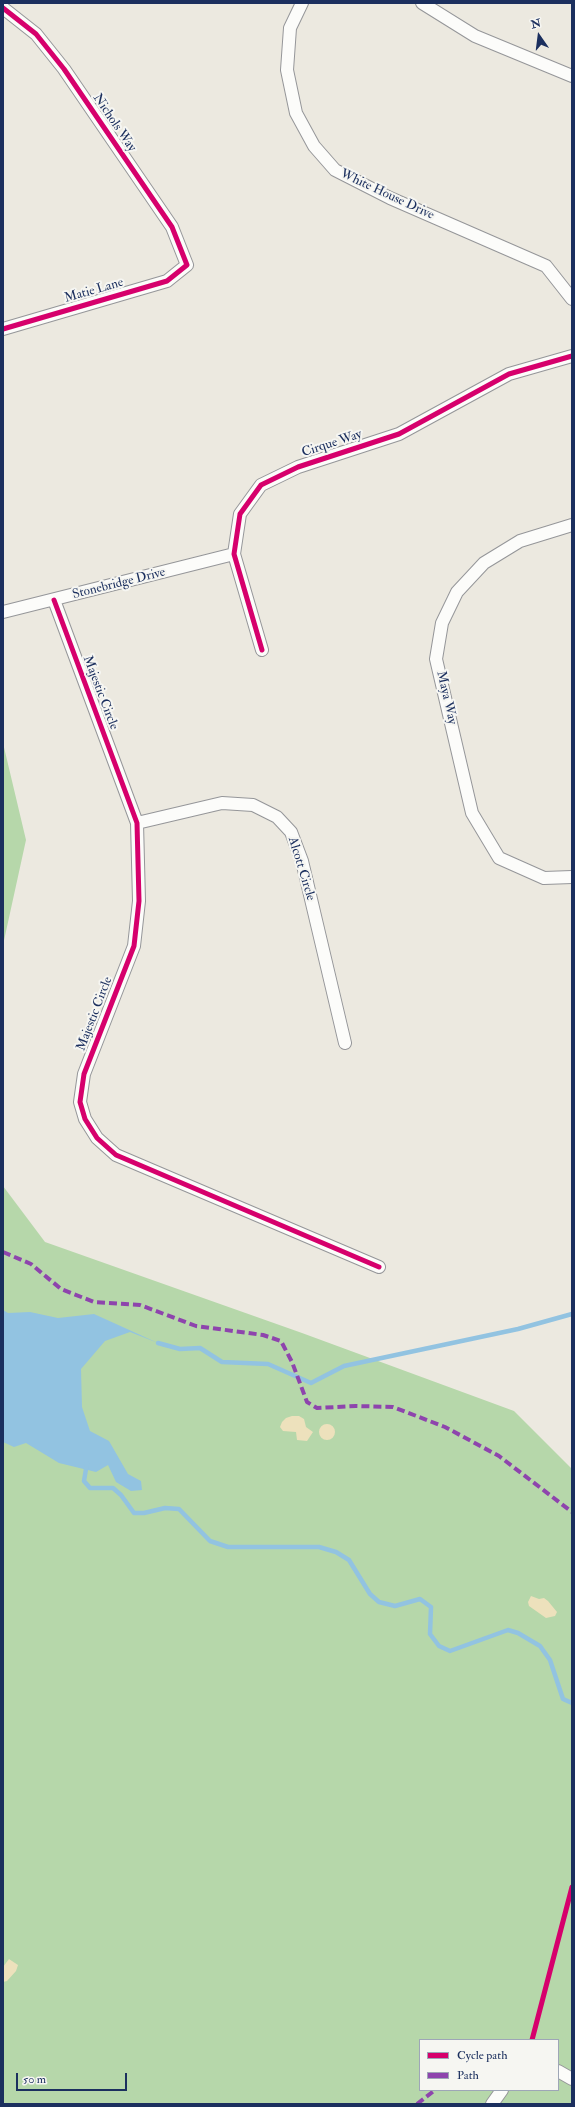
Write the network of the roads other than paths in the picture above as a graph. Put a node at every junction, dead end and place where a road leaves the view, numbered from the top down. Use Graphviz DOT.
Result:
graph roads {
  1 [pos="302,3"];
  2 [pos="422,3"];
  3 [pos="4,11"];
  4 [pos="572,76"];
  5 [pos="188,265"];
  6 [pos="572,299"];
  7 [pos="3,329"];
  8 [pos="572,356"];
  9 [pos="572,525"];
  10 [pos="234,554"];
  11 [pos="54,600"];
  12 [pos="3,612"];
  13 [pos="262,650"];
  14 [pos="137,823"];
  15 [pos="572,878"];
  16 [pos="345,1043"];
  17 [pos="378,1267"];
  18 [pos="559,2072"];
  19 [pos="572,2079"];
  20 [pos="501,2091"];
  21 [pos="492,2104"];
  1 -- 6 [label="street, White House Drive"];
  2 -- 4 [label="street"];
  3 -- 5 [label="street, Nichols Way"];
  5 -- 7 [label="street, Matie Lane"];
  8 -- 10 [label="street, Cirque Way"];
  9 -- 15 [label="street, Maya Way"];
  10 -- 11 [label="street, Stonebridge Drive"];
  10 -- 13 [label="street, Cirque Way"];
  11 -- 12 [label="street, Stonebridge Drive"];
  11 -- 14 [label="street, Majestic Circle"];
  14 -- 16 [label="street, Alcott Circle"];
  14 -- 17 [label="street, Majestic Circle"];
  18 -- 19 [label="street"];
  20 -- 21 [label="street"];
}
